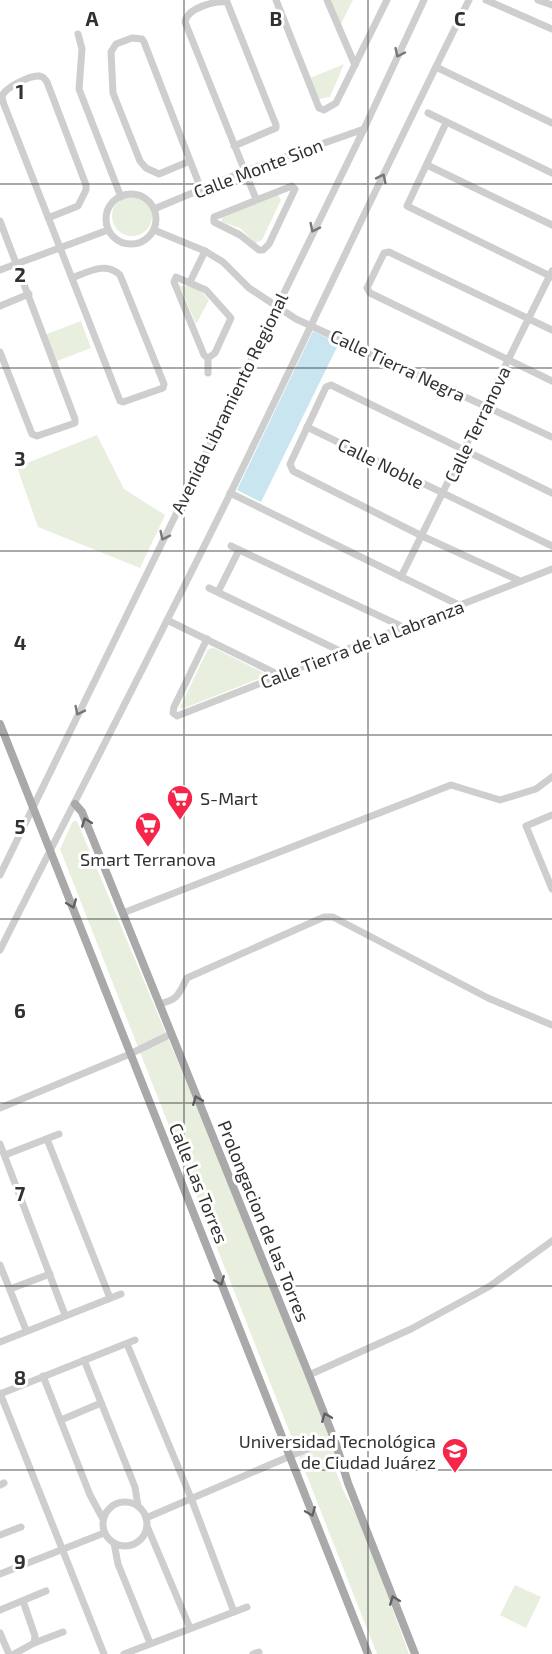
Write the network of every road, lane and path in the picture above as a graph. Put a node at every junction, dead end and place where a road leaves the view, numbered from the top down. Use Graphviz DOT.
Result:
graph roads {
  1 [pos="276,0"];
  2 [pos="327,0"];
  3 [pos="387,0"];
  4 [pos="424,0"];
  5 [pos="469,0"];
  6 [pos="486,0"];
  7 [pos="538,0"];
  8 [pos="552,5"];
  9 [pos="552,29"];
  10 [pos="78,34"];
  11 [pos="355,65"];
  12 [pos="436,67"];
  13 [pos="428,113"];
  14 [pos="446,123"];
  15 [pos="552,123"];
  16 [pos="364,129"];
  17 [pos="234,146"];
  18 [pos="190,161"];
  19 [pos="427,165"];
  20 [pos="245,171"];
  21 [pos="552,173"];
  22 [pos="201,189"];
  23 [pos="122,196"];
  24 [pos="256,199"];
  25 [pos="154,209"];
  26 [pos="48,218"];
  27 [pos="0,221"];
  28 [pos="552,225"];
  29 [pos="108,230"];
  30 [pos="154,230"];
  31 [pos="2,234"];
  32 [pos="60,247"];
  33 [pos="205,251"];
  34 [pos="18,263"];
  35 [pos="0,270"];
  36 [pos="551,275"];
  37 [pos="72,278"];
  38 [pos="190,282"];
  39 [pos="29,294"];
  40 [pos="0,306"];
  41 [pos="276,306"];
  42 [pos="529,318"];
  43 [pos="310,325"];
  44 [pos="552,330"];
  45 [pos="0,352"];
  46 [pos="208,358"];
  47 [pos="508,359"];
  48 [pos="208,373"];
  49 [pos="552,381"];
  50 [pos="486,406"];
  51 [pos="307,426"];
  52 [pos="552,437"];
  53 [pos="463,451"];
  54 [pos="230,493"];
  55 [pos="442,493"];
  56 [pos="552,494"];
  57 [pos="422,536"];
  58 [pos="552,546"];
  59 [pos="552,569"];
  60 [pos="401,577"];
  61 [pos="520,581"];
  62 [pos="209,588"];
  63 [pos="218,592"];
  64 [pos="461,606"];
  65 [pos="167,620"];
  66 [pos="405,628"];
  67 [pos="207,639"];
  68 [pos="342,652"];
  69 [pos="281,676"];
  70 [pos="0,724"];
  71 [pos="551,780"];
  72 [pos="75,804"];
  73 [pos="33,806"];
  74 [pos="552,815"];
  75 [pos="51,850"];
  76 [pos="0,876"];
  77 [pos="552,889"];
  78 [pos="123,913"];
  79 [pos="0,950"];
  80 [pos="159,1004"];
  81 [pos="552,1025"];
  82 [pos="171,1034"];
  83 [pos="130,1054"];
  84 [pos="0,1108"];
  85 [pos="59,1134"];
  86 [pos="47,1139"];
  87 [pos="0,1144"];
  88 [pos="5,1155"];
  89 [pos="552,1241"];
  90 [pos="0,1265"];
  91 [pos="50,1274"];
  92 [pos="10,1289"];
  93 [pos="121,1294"];
  94 [pos="110,1298"];
  95 [pos="65,1316"];
  96 [pos="26,1330"];
  97 [pos="135,1340"];
  98 [pos="0,1342"];
  99 [pos="127,1344"];
  100 [pos="84,1360"];
  101 [pos="309,1374"];
  102 [pos="43,1376"];
  103 [pos="0,1394"];
  104 [pos="101,1403"];
  105 [pos="61,1420"];
  106 [pos="335,1441"];
  107 [pos="290,1457"];
  108 [pos="191,1498"];
  109 [pos="138,1506"];
  110 [pos="103,1519"];
  111 [pos="146,1522"];
  112 [pos="21,1527"];
  113 [pos="104,1533"];
  114 [pos="0,1535"];
  115 [pos="114,1543"];
  116 [pos="62,1551"];
  117 [pos="0,1574"];
  118 [pos="46,1591"];
  119 [pos="22,1601"];
  120 [pos="247,1607"];
  121 [pos="0,1610"];
  122 [pos="234,1612"];
  123 [pos="190,1628"];
  124 [pos="63,1632"];
  125 [pos="0,1633"];
  126 [pos="34,1643"];
  127 [pos="150,1643"];
  128 [pos="9,1654"];
  129 [pos="14,1654"];
  130 [pos="104,1654"];
  131 [pos="124,1654"];
  132 [pos="368,1654"];
  133 [pos="415,1654"];
  1 -- 11 [label="street"];
  2 -- 11 [label="street"];
  3 -- 11 [label="street"];
  4 -- 16 [label="street, Avenida Libramiento Regional, one-way"];
  5 -- 12 [label="street"];
  6 -- 9 [label="street"];
  7 -- 8 [label="street"];
  10 -- 23 [label="street"];
  12 -- 15 [label="street"];
  43 -- 12 [label="street, one-way"];
  13 -- 14 [label="street"];
  14 -- 19 [label="street"];
  14 -- 21 [label="street"];
  16 -- 20 [label="street, Calle Monte Sion"];
  16 -- 41 [label="street, Avenida Libramiento Regional, one-way"];
  17 -- 17 [label="street"];
  17 -- 20 [label="street"];
  18 -- 18 [label="street"];
  18 -- 22 [label="street"];
  19 -- 28 [label="street"];
  19 -- 36 [label="street"];
  20 -- 22 [label="street, Calle Monte Sion"];
  20 -- 24 [label="street"];
  22 -- 25 [label="street, Calle Monte Sion"];
  23 -- 25 [label="street"];
  23 -- 29 [label="street"];
  24 -- 24 [label="street"];
  25 -- 30 [label="street"];
  26 -- 26 [label="street"];
  26 -- 32 [label="street"];
  27 -- 31 [label="street"];
  29 -- 30 [label="street"];
  29 -- 32 [label="street"];
  30 -- 33 [label="street"];
  31 -- 34 [label="street"];
  32 -- 34 [label="street"];
  32 -- 37 [label="street"];
  33 -- 38 [label="street"];
  33 -- 41 [label="street"];
  34 -- 35 [label="street"];
  34 -- 39 [label="street"];
  36 -- 42 [label="street, Calle Terranova"];
  37 -- 37 [label="street"];
  38 -- 46 [label="street"];
  38 -- 46 [label="street"];
  39 -- 40 [label="street"];
  39 -- 45 [label="street"];
  41 -- 43 [label="street, Calle Tierra Negra"];
  41 -- 73 [label="street, Avenida Libramiento Regional, one-way"];
  42 -- 44 [label="street"];
  42 -- 47 [label="street, Calle Terranova"];
  42 -- 47 [label="street"];
  43 -- 50 [label="street, Calle Tierra Negra"];
  43 -- 54 [label="street"];
  46 -- 48 [label="street"];
  47 -- 49 [label="street"];
  47 -- 50 [label="street, Calle Terranova"];
  50 -- 52 [label="street, Calle Tierra Negra"];
  50 -- 53 [label="street, Calle Terranova"];
  51 -- 53 [label="street"];
  51 -- 55 [label="street, Calle Noble"];
  51 -- 57 [label="street"];
  53 -- 55 [label="street, Calle Terranova"];
  53 -- 56 [label="street"];
  54 -- 60 [label="street"];
  54 -- 65 [label="street"];
  55 -- 57 [label="street, Calle Terranova"];
  55 -- 58 [label="street, Calle Noble"];
  57 -- 60 [label="street, Calle Terranova"];
  57 -- 61 [label="street"];
  59 -- 61 [label="street, Calle Tierra de la Labranza"];
  60 -- 64 [label="street"];
  61 -- 64 [label="street, Calle Tierra de la Labranza"];
  62 -- 63 [label="street"];
  63 -- 66 [label="street"];
  63 -- 68 [label="street"];
  64 -- 66 [label="street, Calle Tierra de la Labranza"];
  65 -- 67 [label="street"];
  65 -- 72 [label="street"];
  66 -- 68 [label="street, Calle Tierra de la Labranza"];
  67 -- 69 [label="street"];
  67 -- 69 [label="street, Calle Tierra de la Labranza"];
  68 -- 69 [label="street, Calle Tierra de la Labranza"];
  70 -- 73 [label="main road, Calle Las Torres"];
  71 -- 78 [label="street"];
  72 -- 75 [label="street"];
  78 -- 72 [label="main road, Prolongacion de las Torres, one-way"];
  73 -- 75 [label="main road, Calle Las Torres"];
  73 -- 76 [label="street, Avenida Libramiento Regional"];
  74 -- 77 [label="street"];
  75 -- 79 [label="street"];
  75 -- 83 [label="main road, Calle Las Torres, one-way"];
  78 -- 80 [label="main road, Prolongacion de las Torres"];
  80 -- 81 [label="street"];
  80 -- 82 [label="main road, Prolongacion de las Torres"];
  82 -- 83 [label="street"];
  101 -- 82 [label="main road, Prolongacion de las Torres, one-way"];
  83 -- 84 [label="street"];
  83 -- 107 [label="main road, Calle Las Torres, one-way"];
  85 -- 86 [label="street"];
  86 -- 88 [label="street"];
  86 -- 94 [label="street"];
  87 -- 88 [label="street"];
  88 -- 91 [label="street"];
  89 -- 101 [label="street"];
  90 -- 92 [label="street"];
  91 -- 92 [label="street"];
  91 -- 95 [label="street"];
  92 -- 96 [label="street"];
  93 -- 94 [label="street"];
  94 -- 95 [label="street"];
  95 -- 96 [label="street"];
  96 -- 98 [label="street"];
  97 -- 99 [label="street"];
  99 -- 100 [label="street"];
  99 -- 108 [label="street"];
  100 -- 102 [label="street"];
  100 -- 104 [label="street"];
  106 -- 101 [label="main road, Prolongacion de las Torres, one-way"];
  102 -- 103 [label="street"];
  102 -- 105 [label="street"];
  103 -- 116 [label="street"];
  104 -- 105 [label="street"];
  104 -- 109 [label="street"];
  105 -- 110 [label="street"];
  106 -- 107 [label="street"];
  133 -- 106 [label="main road, Prolongacion de las Torres, one-way"];
  107 -- 108 [label="street"];
  107 -- 132 [label="main road, Calle Las Torres, one-way"];
  108 -- 111 [label="street"];
  108 -- 122 [label="street"];
  109 -- 110 [label="street"];
  109 -- 111 [label="street"];
  110 -- 113 [label="street"];
  111 -- 115 [label="street"];
  111 -- 123 [label="street"];
  112 -- 114 [label="street"];
  113 -- 115 [label="street"];
  113 -- 116 [label="street"];
  115 -- 127 [label="street"];
  116 -- 117 [label="street"];
  116 -- 130 [label="street"];
  118 -- 119 [label="street"];
  119 -- 121 [label="street"];
  119 -- 126 [label="street"];
  120 -- 122 [label="street"];
  122 -- 123 [label="street"];
  123 -- 127 [label="street"];
  124 -- 126 [label="street"];
  125 -- 128 [label="street"];
  126 -- 129 [label="street"];
  127 -- 131 [label="street"];
}
